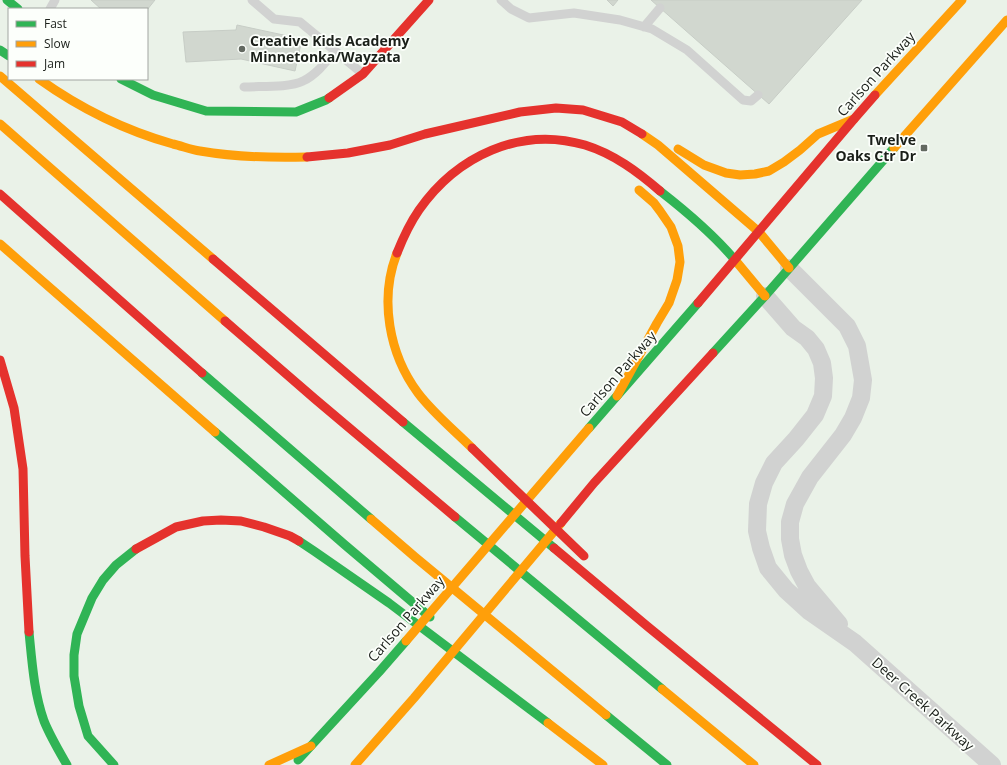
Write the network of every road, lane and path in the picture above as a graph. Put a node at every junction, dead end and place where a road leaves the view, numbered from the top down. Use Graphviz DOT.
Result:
graph roads {
  1 [pos="7,0"];
  2 [pos="252,0"];
  3 [pos="430,0"];
  4 [pos="501,0"];
  5 [pos="962,0"];
  6 [pos="17,8"];
  7 [pos="660,8"];
  8 [pos="1007,20"];
  9 [pos="644,27"];
  10 [pos="335,51"];
  11 [pos="363,74"];
  12 [pos="0,76"];
  13 [pos="40,80"];
  14 [pos="123,80"];
  15 [pos="244,87"];
  16 [pos="758,95"];
  17 [pos="854,119"];
  18 [pos="0,124"];
  19 [pos="634,128"];
  20 [pos="600,151"];
  21 [pos="616,169"];
  22 [pos="632,183"];
  23 [pos="0,194"];
  24 [pos="759,232"];
  25 [pos="0,244"];
  26 [pos="735,260"];
  27 [pos="789,268"];
  28 [pos="765,296"];
  29 [pos="0,360"];
  30 [pos="617,396"];
  31 [pos="592,565"];
  32 [pos="602,576"];
  33 [pos="435,622"];
  34 [pos="647,626"];
  35 [pos="453,637"];
  36 [pos="854,643"];
  37 [pos="465,647"];
  38 [pos="489,668"];
  39 [pos="88,736"];
  40 [pos="311,746"];
  41 [pos="67,765"];
  42 [pos="102,765"];
  43 [pos="114,765"];
  44 [pos="268,765"];
  45 [pos="293,765"];
  46 [pos="356,765"];
  47 [pos="604,765"];
  48 [pos="667,765"];
  49 [pos="754,765"];
  50 [pos="817,765"];
  51 [pos="992,765"];
  1 -- 6 [label="main road"];
  2 -- 10 [label="lane"];
  3 -- 11 [label="main road"];
  4 -- 9 [label="lane"];
  5 -- 17 [label="main road, Carlson Parkway"];
  7 -- 9 [label="lane"];
  8 -- 27 [label="main road"];
  9 -- 16 [label="lane"];
  10 -- 11 [label="lane"];
  10 -- 15 [label="lane"];
  11 -- 14 [label="main road"];
  12 -- 34 [label="main road"];
  13 -- 19 [label="main road"];
  17 -- 19 [label="main road"];
  17 -- 24 [label="main road, Carlson Parkway"];
  18 -- 49 [label="main road"];
  19 -- 24 [label="main road, Deer Creek Parkway"];
  20 -- 21 [label="main road"];
  20 -- 26 [label="main road, Deer Creek Parkway"];
  20 -- 31 [label="main road, Deer Creek Parkway"];
  22 -- 30 [label="main road"];
  23 -- 48 [label="main road"];
  24 -- 26 [label="main road, Carlson Parkway"];
  24 -- 27 [label="main road, Deer Creek Parkway"];
  25 -- 33 [label="main road"];
  26 -- 28 [label="main road, Deer Creek Parkway"];
  26 -- 30 [label="main road, Carlson Parkway"];
  27 -- 28 [label="main road"];
  27 -- 36 [label="street, Deer Creek Parkway"];
  28 -- 36 [label="street, Deer Creek Parkway"];
  28 -- 46 [label="main road"];
  29 -- 41 [label="main road"];
  30 -- 40 [label="main road, Carlson Parkway"];
  32 -- 34 [label="main road"];
  34 -- 50 [label="main road"];
  35 -- 37 [label="main road"];
  36 -- 51 [label="street, Deer Creek Parkway"];
  38 -- 47 [label="main road"];
  39 -- 42 [label="main road"];
  39 -- 43 [label="main road"];
  39 -- 47 [label="main road"];
  40 -- 44 [label="main road"];
  40 -- 45 [label="main road, Carlson Parkway"];
}
